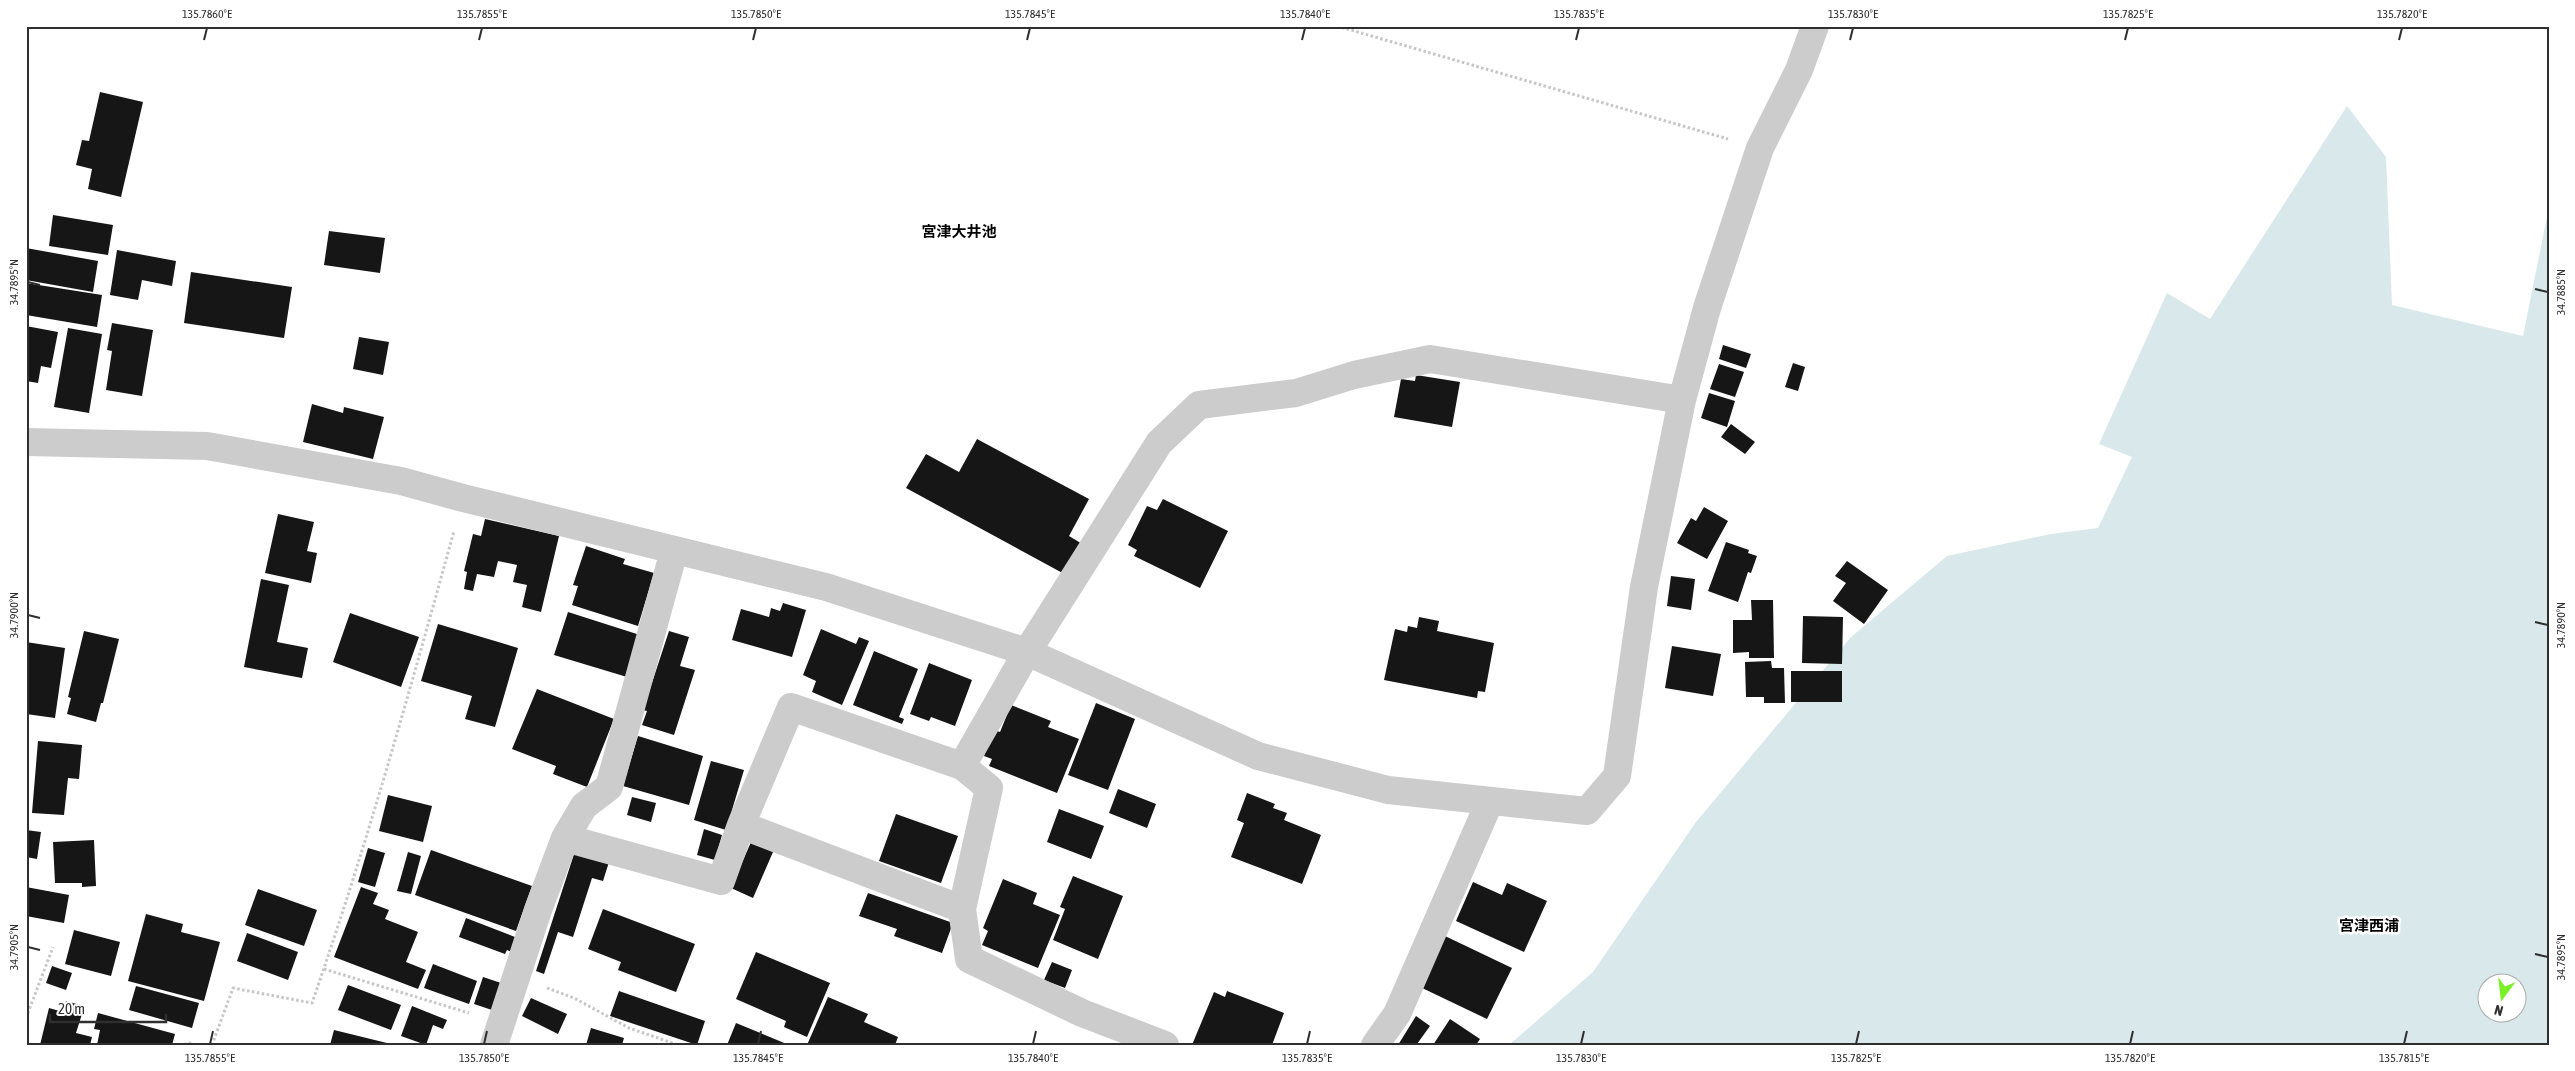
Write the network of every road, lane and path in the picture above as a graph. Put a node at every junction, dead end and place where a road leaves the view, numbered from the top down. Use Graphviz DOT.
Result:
graph roads {
  1 [pos="1337,26"];
  2 [pos="1815,26"];
  3 [pos="1760,148"];
  4 [pos="1682,400"];
  5 [pos="26,442"];
  6 [pos="463,498"];
  7 [pos="674,551"];
  8 [pos="1027,652"];
  9 [pos="962,766"];
  10 [pos="1490,800"];
  11 [pos="741,825"];
  12 [pos="565,838"];
  13 [pos="962,909"];
  14 [pos="53,947"];
  15 [pos="324,969"];
  16 [pos="516,977"];
  17 [pos="26,1018"];
  18 [pos="498,1034"];
  19 [pos="186,1045"];
  20 [pos="196,1045"];
  21 [pos="212,1045"];
  22 [pos="678,1045"];
  23 [pos="1165,1045"];
  24 [pos="1375,1045"];
  1 -- 3 [label="path"];
  2 -- 3 [label="street"];
  3 -- 4 [label="street"];
  4 -- 8 [label="street"];
  4 -- 10 [label="street"];
  5 -- 6 [label="street"];
  6 -- 7 [label="street"];
  6 -- 15 [label="path"];
  7 -- 8 [label="street"];
  7 -- 12 [label="street"];
  8 -- 9 [label="street"];
  8 -- 10 [label="street"];
  9 -- 11 [label="street"];
  9 -- 13 [label="street"];
  10 -- 24 [label="street"];
  11 -- 12 [label="street"];
  11 -- 13 [label="street"];
  12 -- 16 [label="street"];
  13 -- 23 [label="street"];
  14 -- 17 [label="path"];
  15 -- 18 [label="path"];
  15 -- 21 [label="path"];
  16 -- 18 [label="street"];
  16 -- 22 [label="path"];
  19 -- 20 [label="path"];
}
